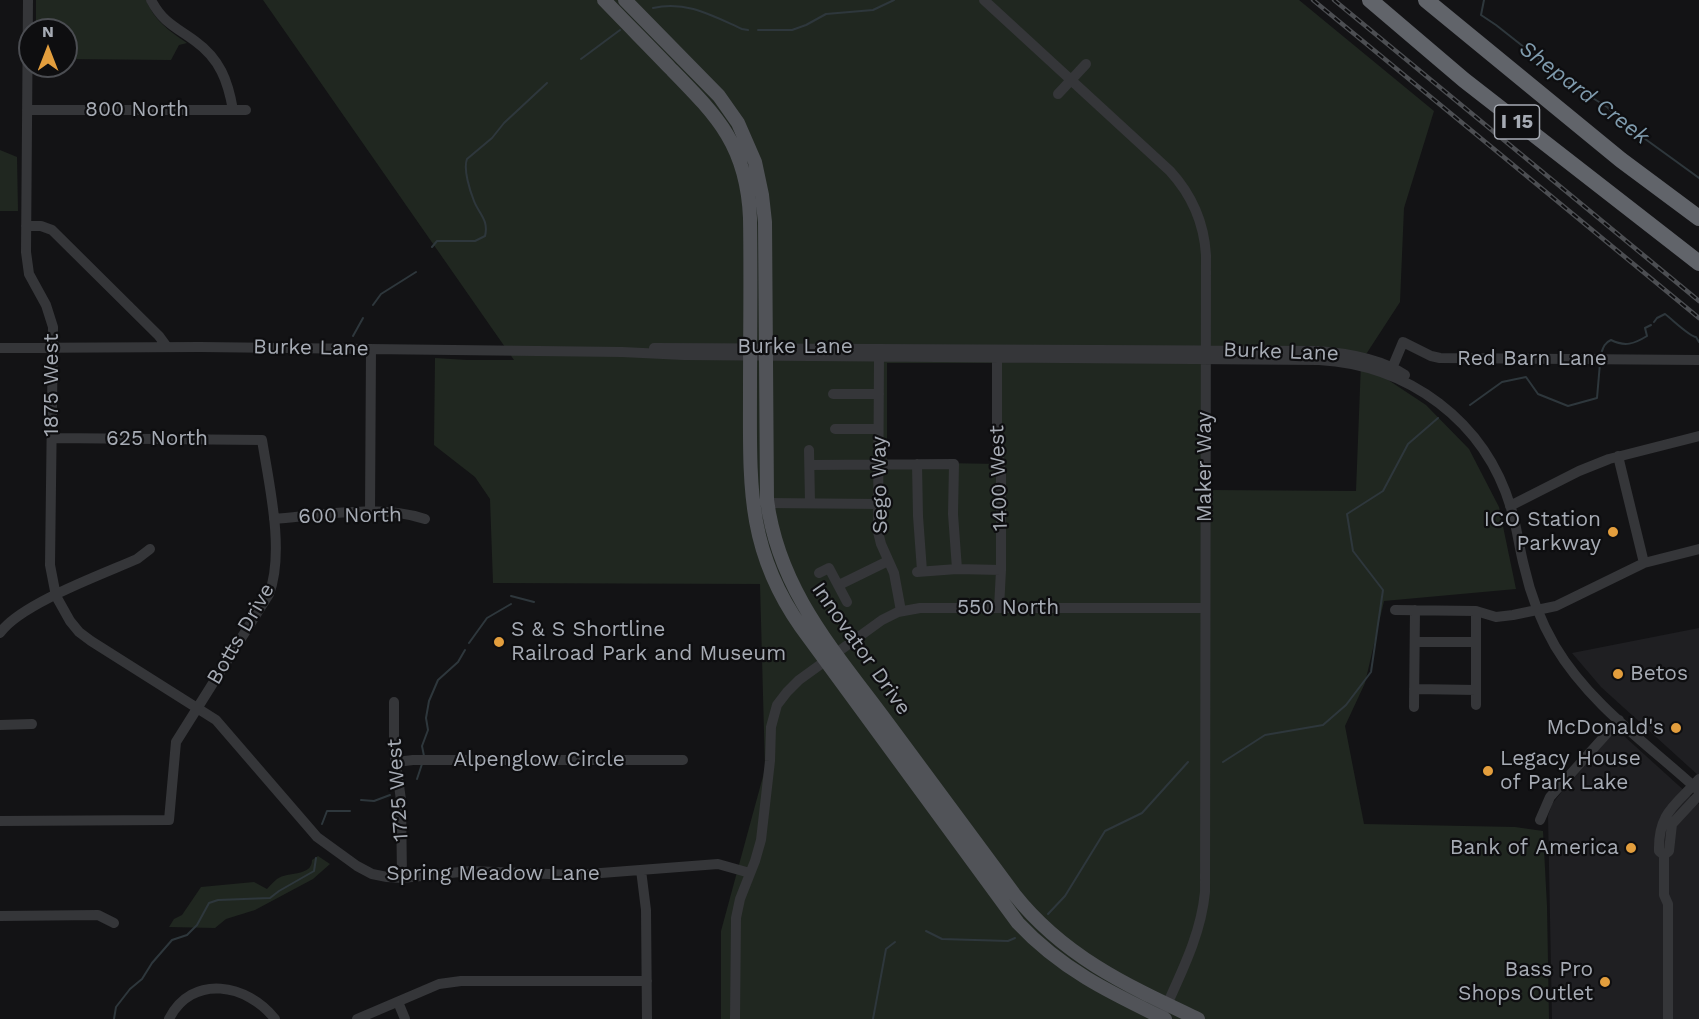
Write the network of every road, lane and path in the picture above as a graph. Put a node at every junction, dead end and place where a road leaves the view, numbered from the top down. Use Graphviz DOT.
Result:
graph roads {
  1 [pos="28,0"];
  2 [pos="151,0"];
  3 [pos="604,0"];
  4 [pos="625,0"];
  5 [pos="984,0"];
  6 [pos="1370,0"];
  7 [pos="1426,0"];
  8 [pos="1086,64"];
  9 [pos="1071,80"];
  10 [pos="1058,94"];
  11 [pos="27,110"];
  12 [pos="233,110"];
  13 [pos="246,110"];
  14 [pos="1621,160"];
  15 [pos="1699,210"];
  16 [pos="1699,218"];
  17 [pos="26,226"];
  18 [pos="1667,239"];
  19 [pos="1699,263"];
  20 [pos="1699,270"];
  21 [pos="167,347"];
  22 [pos="0,348"];
  23 [pos="52,349"];
  24 [pos="371,349"];
  25 [pos="750,351"];
  26 [pos="765,351"];
  27 [pos="997,353"];
  28 [pos="1205,355"];
  29 [pos="879,357"];
  30 [pos="1699,360"];
  31 [pos="1391,371"];
  32 [pos="833,394"];
  33 [pos="879,394"];
  34 [pos="835,429"];
  35 [pos="878,429"];
  36 [pos="1699,436"];
  37 [pos="51,438"];
  38 [pos="262,440"];
  39 [pos="809,450"];
  40 [pos="1618,456"];
  41 [pos="917,464"];
  42 [pos="810,465"];
  43 [pos="878,465"];
  44 [pos="767,503"];
  45 [pos="810,503"];
  46 [pos="879,504"];
  47 [pos="1510,506"];
  48 [pos="370,512"];
  49 [pos="274,519"];
  50 [pos="425,519"];
  51 [pos="150,549"];
  52 [pos="1699,549"];
  53 [pos="888,561"];
  54 [pos="1644,563"];
  55 [pos="957,569"];
  56 [pos="1001,570"];
  57 [pos="819,573"];
  58 [pos="839,585"];
  59 [pos="56,596"];
  60 [pos="847,602"];
  61 [pos="999,608"];
  62 [pos="1205,608"];
  63 [pos="1395,610"];
  64 [pos="1415,610"];
  65 [pos="1476,610"];
  66 [pos="1538,610"];
  67 [pos="902,611"];
  68 [pos="0,633"];
  69 [pos="1415,642"];
  70 [pos="1476,642"];
  71 [pos="830,656"];
  72 [pos="1414,690"];
  73 [pos="1476,690"];
  74 [pos="394,702"];
  75 [pos="1476,705"];
  76 [pos="1414,707"];
  77 [pos="197,708"];
  78 [pos="1619,720"];
  79 [pos="32,724"];
  80 [pos="0,725"];
  81 [pos="684,760"];
  82 [pos="396,762"];
  83 [pos="1698,788"];
  84 [pos="1540,820"];
  85 [pos="0,821"];
  86 [pos="641,870"];
  87 [pos="750,873"];
  88 [pos="402,878"];
  89 [pos="0,916"];
  90 [pos="114,923"];
  91 [pos="647,981"];
  92 [pos="398,1002"];
  93 [pos="1168,1004"];
  94 [pos="1163,1018"];
  95 [pos="169,1019"];
  96 [pos="275,1019"];
  97 [pos="357,1019"];
  98 [pos="405,1019"];
  99 [pos="647,1019"];
  100 [pos="735,1019"];
  101 [pos="1198,1019"];
  102 [pos="1668,1019"];
  1 -- 11 [label="street, 1875 West"];
  2 -- 12 [label="street"];
  3 -- 25 [label="main road, Innovator Drive"];
  4 -- 26 [label="main road, Innovator Drive"];
  5 -- 9 [label="street, Maker Way"];
  6 -- 18 [label="highway, I 15"];
  7 -- 14 [label="highway, I 15"];
  8 -- 9 [label="street"];
  9 -- 10 [label="street"];
  9 -- 28 [label="street, Maker Way"];
  11 -- 12 [label="street, 800 North"];
  11 -- 17 [label="street, 1875 West"];
  12 -- 13 [label="street, 800 North"];
  14 -- 15 [label="highway"];
  14 -- 16 [label="highway, I 15"];
  17 -- 21 [label="street"];
  17 -- 23 [label="street, 1875 West"];
  18 -- 19 [label="highway, I 15"];
  18 -- 20 [label="highway"];
  21 -- 23 [label="street, Burke Lane"];
  21 -- 24 [label="street, Burke Lane"];
  22 -- 23 [label="street, Burke Lane"];
  23 -- 37 [label="street, 1875 West"];
  24 -- 25 [label="street, Burke Lane"];
  24 -- 48 [label="street"];
  25 -- 26 [label="street, Burke Lane"];
  25 -- 71 [label="main road, Innovator Drive"];
  26 -- 27 [label="street, Burke Lane"];
  26 -- 29 [label="street, Burke Lane"];
  26 -- 44 [label="main road, Innovator Drive"];
  27 -- 28 [label="street, Burke Lane"];
  27 -- 29 [label="street, Burke Lane"];
  27 -- 56 [label="street, 1400 West"];
  28 -- 31 [label="street, Burke Lane"];
  28 -- 62 [label="street, Maker Way"];
  29 -- 33 [label="street, Sego Way"];
  30 -- 31 [label="street, Red Barn Lane"];
  31 -- 47 [label="street, Burke Lane"];
  32 -- 33 [label="street"];
  33 -- 35 [label="street, Sego Way"];
  34 -- 35 [label="street"];
  35 -- 43 [label="street, Sego Way"];
  36 -- 40 [label="street"];
  37 -- 38 [label="street, 625 North"];
  37 -- 59 [label="street, 1875 West"];
  38 -- 49 [label="street, Botts Drive"];
  39 -- 42 [label="street"];
  40 -- 47 [label="street"];
  40 -- 54 [label="street"];
  41 -- 43 [label="street"];
  41 -- 55 [label="street"];
  41 -- 55 [label="street"];
  42 -- 43 [label="street"];
  42 -- 45 [label="street"];
  43 -- 46 [label="street, Sego Way"];
  44 -- 45 [label="street"];
  44 -- 71 [label="main road, Innovator Drive"];
  45 -- 46 [label="street"];
  46 -- 53 [label="street, Sego Way"];
  47 -- 66 [label="street, Burke Lane"];
  48 -- 49 [label="street, 600 North"];
  48 -- 50 [label="street, 600 North"];
  49 -- 77 [label="street, Botts Drive"];
  51 -- 59 [label="street"];
  52 -- 54 [label="street"];
  53 -- 58 [label="street"];
  53 -- 67 [label="street, Sego Way"];
  54 -- 66 [label="street"];
  55 -- 56 [label="street"];
  56 -- 61 [label="street, 1400 West"];
  57 -- 58 [label="street"];
  58 -- 60 [label="street"];
  59 -- 68 [label="street"];
  59 -- 77 [label="street, Spring Meadow Lane"];
  61 -- 62 [label="street, 550 North"];
  61 -- 67 [label="street, 550 North"];
  62 -- 93 [label="street, Maker Way"];
  63 -- 64 [label="street"];
  64 -- 65 [label="street"];
  64 -- 69 [label="street"];
  65 -- 66 [label="street"];
  65 -- 70 [label="street"];
  66 -- 78 [label="street, Burke Lane"];
  67 -- 71 [label="street, 550 North"];
  69 -- 70 [label="street"];
  69 -- 72 [label="street"];
  70 -- 73 [label="street"];
  71 -- 87 [label="street, 550 North"];
  71 -- 93 [label="main road, Innovator Drive"];
  71 -- 94 [label="main road, Innovator Drive"];
  72 -- 73 [label="street"];
  72 -- 76 [label="street"];
  73 -- 75 [label="street"];
  74 -- 82 [label="street, 1725 West"];
  77 -- 85 [label="street, Botts Drive"];
  77 -- 88 [label="street, Spring Meadow Lane"];
  78 -- 83 [label="street, Burke Lane"];
  78 -- 84 [label="street"];
  79 -- 80 [label="street"];
  81 -- 82 [label="street, Alpenglow Circle"];
  82 -- 88 [label="street, 1725 West"];
  83 -- 102 [label="street"];
  86 -- 87 [label="street, Spring Meadow Lane"];
  86 -- 88 [label="street, Spring Meadow Lane"];
  86 -- 91 [label="street"];
  87 -- 100 [label="street, 550 North"];
  89 -- 90 [label="street"];
  91 -- 92 [label="street"];
  91 -- 99 [label="street"];
  92 -- 97 [label="street"];
  92 -- 98 [label="street"];
  93 -- 94 [label="street, Maker Way"];
  93 -- 101 [label="main road, Innovator Drive"];
  95 -- 96 [label="street"];
}
